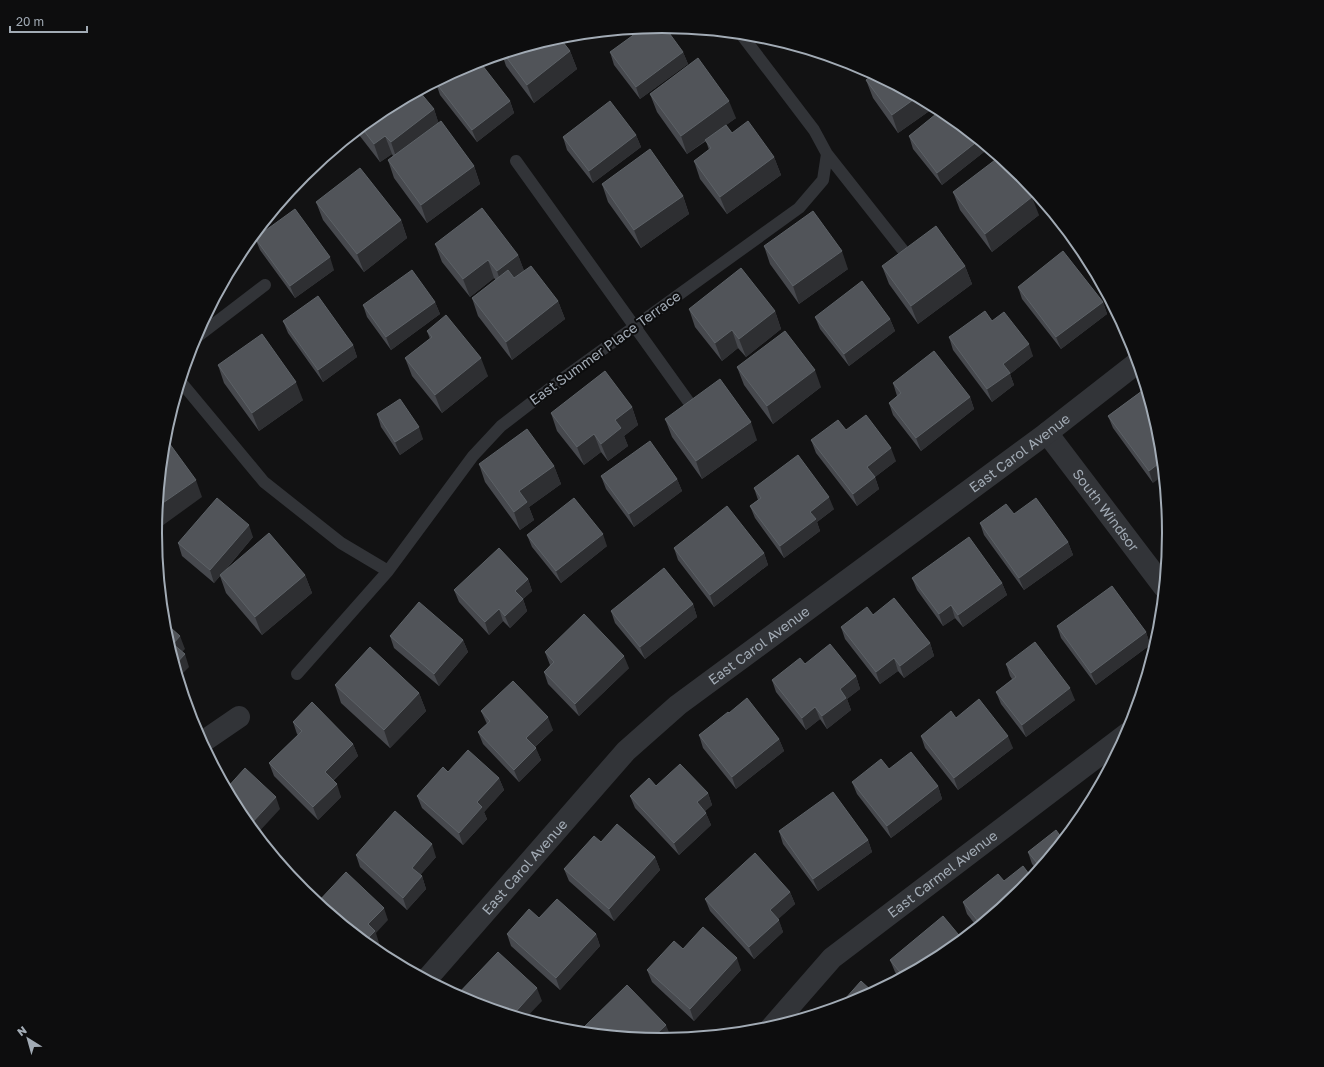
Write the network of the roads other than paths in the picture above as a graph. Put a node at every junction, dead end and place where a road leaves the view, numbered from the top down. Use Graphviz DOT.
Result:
graph roads {
  1 [pos="746,40"];
  2 [pos="827,154"];
  3 [pos="516,161"];
  4 [pos="902,249"];
  5 [pos="265,285"];
  6 [pos="634,326"];
  7 [pos="205,331"];
  8 [pos="1133,366"];
  9 [pos="184,386"];
  10 [pos="688,401"];
  11 [pos="1047,433"];
  12 [pos="388,571"];
  13 [pos="1160,581"];
  14 [pos="297,674"];
  15 [pos="239,716"];
  16 [pos="206,740"];
  17 [pos="1117,741"];
  18 [pos="429,976"];
  19 [pos="777,1020"];
  1 -- 2 [label="lane"];
  2 -- 4 [label="lane"];
  2 -- 6 [label="lane, East Summer Place Terrace"];
  3 -- 6 [label="lane"];
  5 -- 7 [label="lane"];
  6 -- 10 [label="lane"];
  6 -- 12 [label="lane, East Summer Place Terrace"];
  8 -- 11 [label="street, East Carol Avenue"];
  9 -- 12 [label="lane"];
  11 -- 13 [label="street, South Windsor"];
  11 -- 18 [label="street, East Carol Avenue"];
  12 -- 14 [label="lane, East Summer Place Terrace"];
  15 -- 16 [label="street"];
  17 -- 19 [label="street, East Carmel Avenue"];
}
